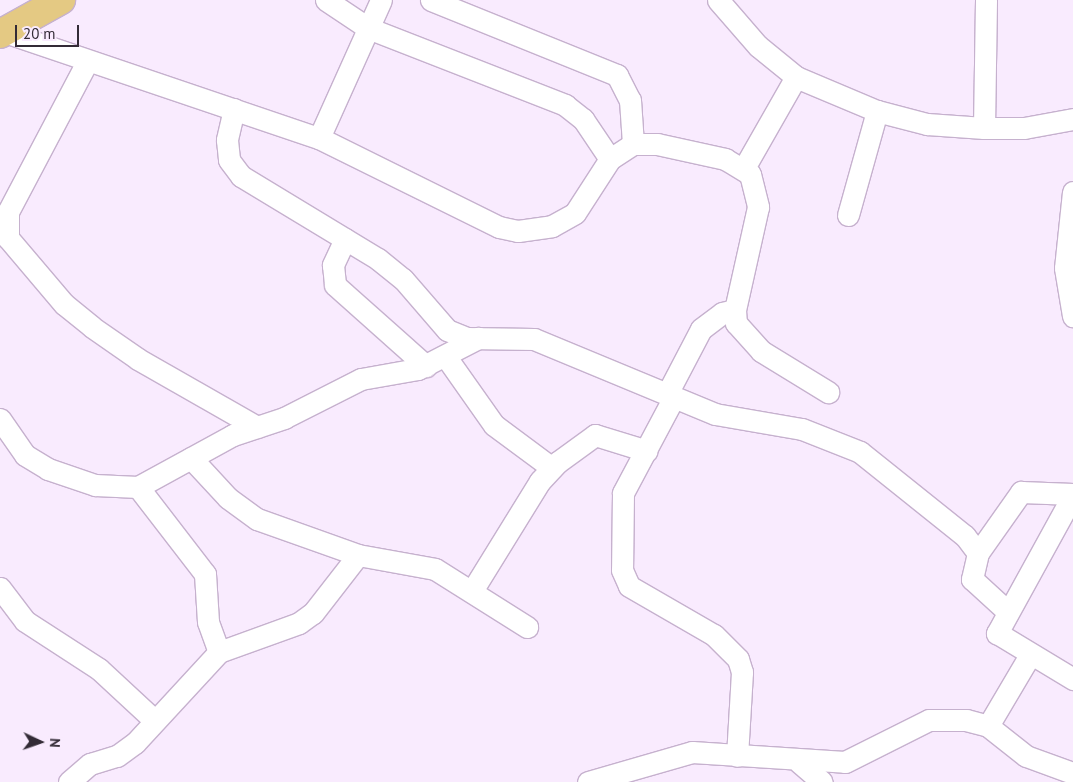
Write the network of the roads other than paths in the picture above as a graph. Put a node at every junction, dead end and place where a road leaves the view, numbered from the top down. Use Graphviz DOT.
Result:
graph roads {
  1 [pos="61,0"];
  2 [pos="326,0"];
  3 [pos="381,0"];
  4 [pos="431,0"];
  5 [pos="718,0"];
  6 [pos="986,0"];
  7 [pos="368,28"];
  8 [pos="2,33"];
  9 [pos="87,62"];
  10 [pos="796,77"];
  11 [pos="234,109"];
  12 [pos="877,111"];
  13 [pos="1073,120"];
  14 [pos="984,128"];
  15 [pos="319,138"];
  16 [pos="633,144"];
  17 [pos="610,159"];
  18 [pos="744,168"];
  19 [pos="1073,192"];
  20 [pos="848,215"];
  21 [pos="4,234"];
  22 [pos="345,239"];
  23 [pos="735,310"];
  24 [pos="1073,316"];
  25 [pos="478,338"];
  26 [pos="446,357"];
  27 [pos="426,366"];
  28 [pos="828,392"];
  29 [pos="670,396"];
  30 [pos="0,418"];
  31 [pos="257,427"];
  32 [pos="646,451"];
  33 [pos="190,458"];
  34 [pos="552,468"];
  35 [pos="138,488"];
  36 [pos="1073,495"];
  37 [pos="978,553"];
  38 [pos="358,555"];
  39 [pos="0,588"];
  40 [pos="472,591"];
  41 [pos="1007,611"];
  42 [pos="527,627"];
  43 [pos="219,652"];
  44 [pos="1030,655"];
  45 [pos="1073,678"];
  46 [pos="154,720"];
  47 [pos="988,726"];
  48 [pos="737,756"];
  49 [pos="799,762"];
  50 [pos="1073,773"];
  51 [pos="68,782"];
  52 [pos="588,782"];
  53 [pos="822,782"];
  1 -- 8 [label="main road"];
  2 -- 7 [label="street"];
  3 -- 7 [label="street"];
  4 -- 16 [label="street"];
  5 -- 10 [label="street"];
  6 -- 14 [label="street"];
  7 -- 15 [label="street"];
  7 -- 17 [label="street"];
  8 -- 9 [label="street"];
  9 -- 11 [label="street"];
  9 -- 21 [label="street"];
  10 -- 12 [label="street"];
  10 -- 18 [label="street"];
  11 -- 15 [label="street"];
  11 -- 22 [label="street"];
  12 -- 14 [label="street"];
  12 -- 20 [label="street"];
  13 -- 14 [label="street"];
  15 -- 17 [label="street"];
  16 -- 17 [label="street"];
  16 -- 18 [label="street"];
  18 -- 23 [label="street"];
  19 -- 24 [label="street"];
  21 -- 31 [label="street"];
  22 -- 25 [label="street"];
  22 -- 27 [label="street"];
  23 -- 28 [label="street"];
  23 -- 29 [label="street"];
  25 -- 26 [label="street"];
  25 -- 29 [label="street"];
  26 -- 27 [label="street"];
  26 -- 34 [label="street"];
  27 -- 31 [label="street"];
  29 -- 32 [label="street"];
  29 -- 37 [label="street"];
  30 -- 35 [label="street"];
  31 -- 33 [label="street"];
  32 -- 34 [label="street"];
  32 -- 48 [label="street"];
  33 -- 35 [label="street"];
  33 -- 38 [label="street"];
  34 -- 40 [label="street"];
  35 -- 43 [label="street"];
  36 -- 37 [label="street"];
  36 -- 41 [label="street"];
  37 -- 41 [label="street"];
  38 -- 40 [label="street"];
  38 -- 43 [label="street"];
  39 -- 46 [label="street"];
  40 -- 42 [label="street"];
  41 -- 44 [label="street"];
  43 -- 46 [label="street"];
  44 -- 45 [label="street"];
  44 -- 47 [label="street"];
  46 -- 51 [label="street"];
  47 -- 49 [label="street"];
  47 -- 50 [label="street"];
  48 -- 49 [label="street"];
  48 -- 52 [label="street"];
  49 -- 53 [label="street"];
}
